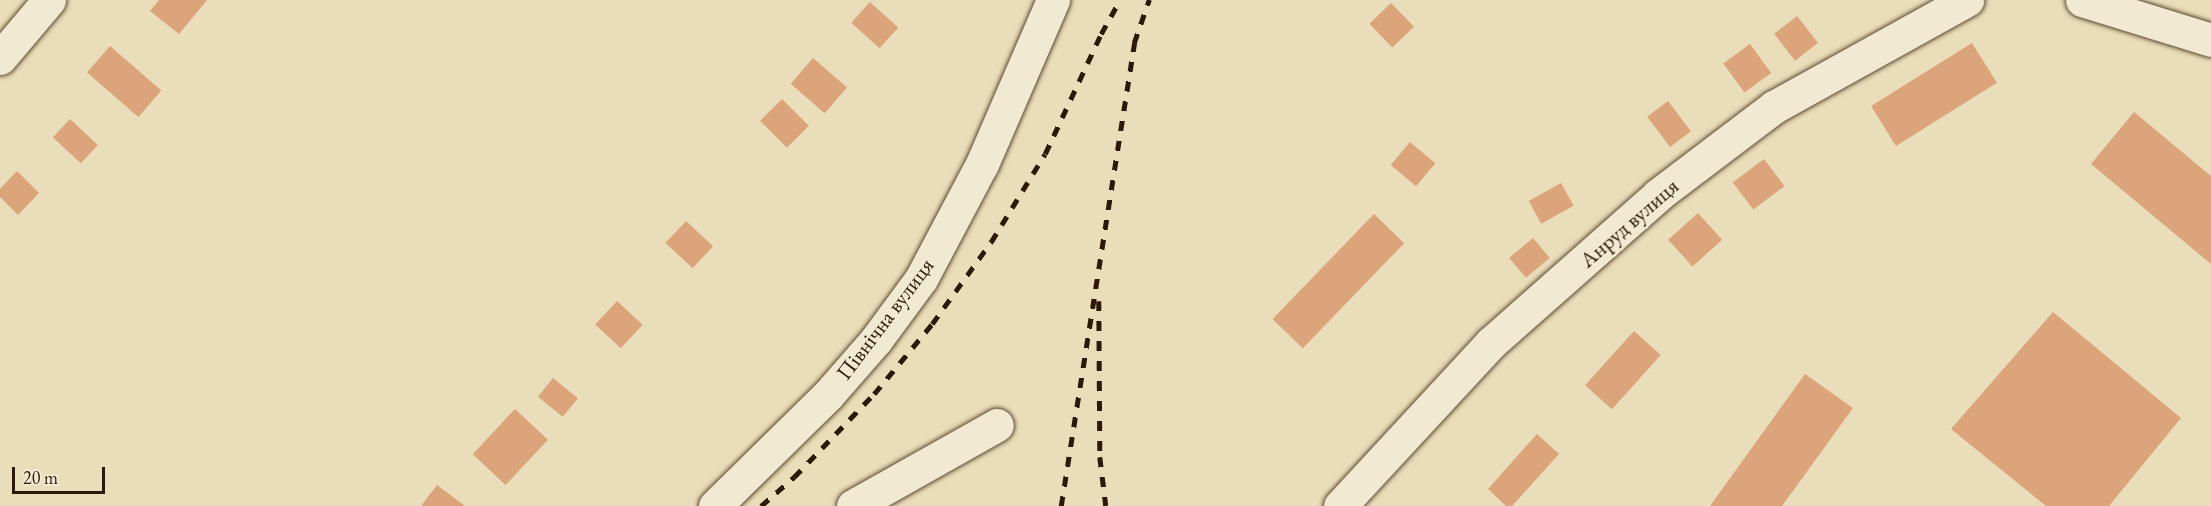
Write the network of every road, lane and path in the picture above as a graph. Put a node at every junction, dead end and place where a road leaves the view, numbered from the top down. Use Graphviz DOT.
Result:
graph roads {
  1 [pos="49,0"];
  2 [pos="1053,0"];
  3 [pos="1967,0"];
  4 [pos="2082,0"];
  5 [pos="2211,40"];
  6 [pos="0,58"];
  7 [pos="997,425"];
  8 [pos="715,506"];
  9 [pos="853,506"];
  10 [pos="1340,506"];
  1 -- 6 [label="street"];
  2 -- 8 [label="street, Північна вулиця"];
  3 -- 10 [label="street, Анруд вулиця"];
  4 -- 5 [label="street"];
  7 -- 9 [label="street"];
}
